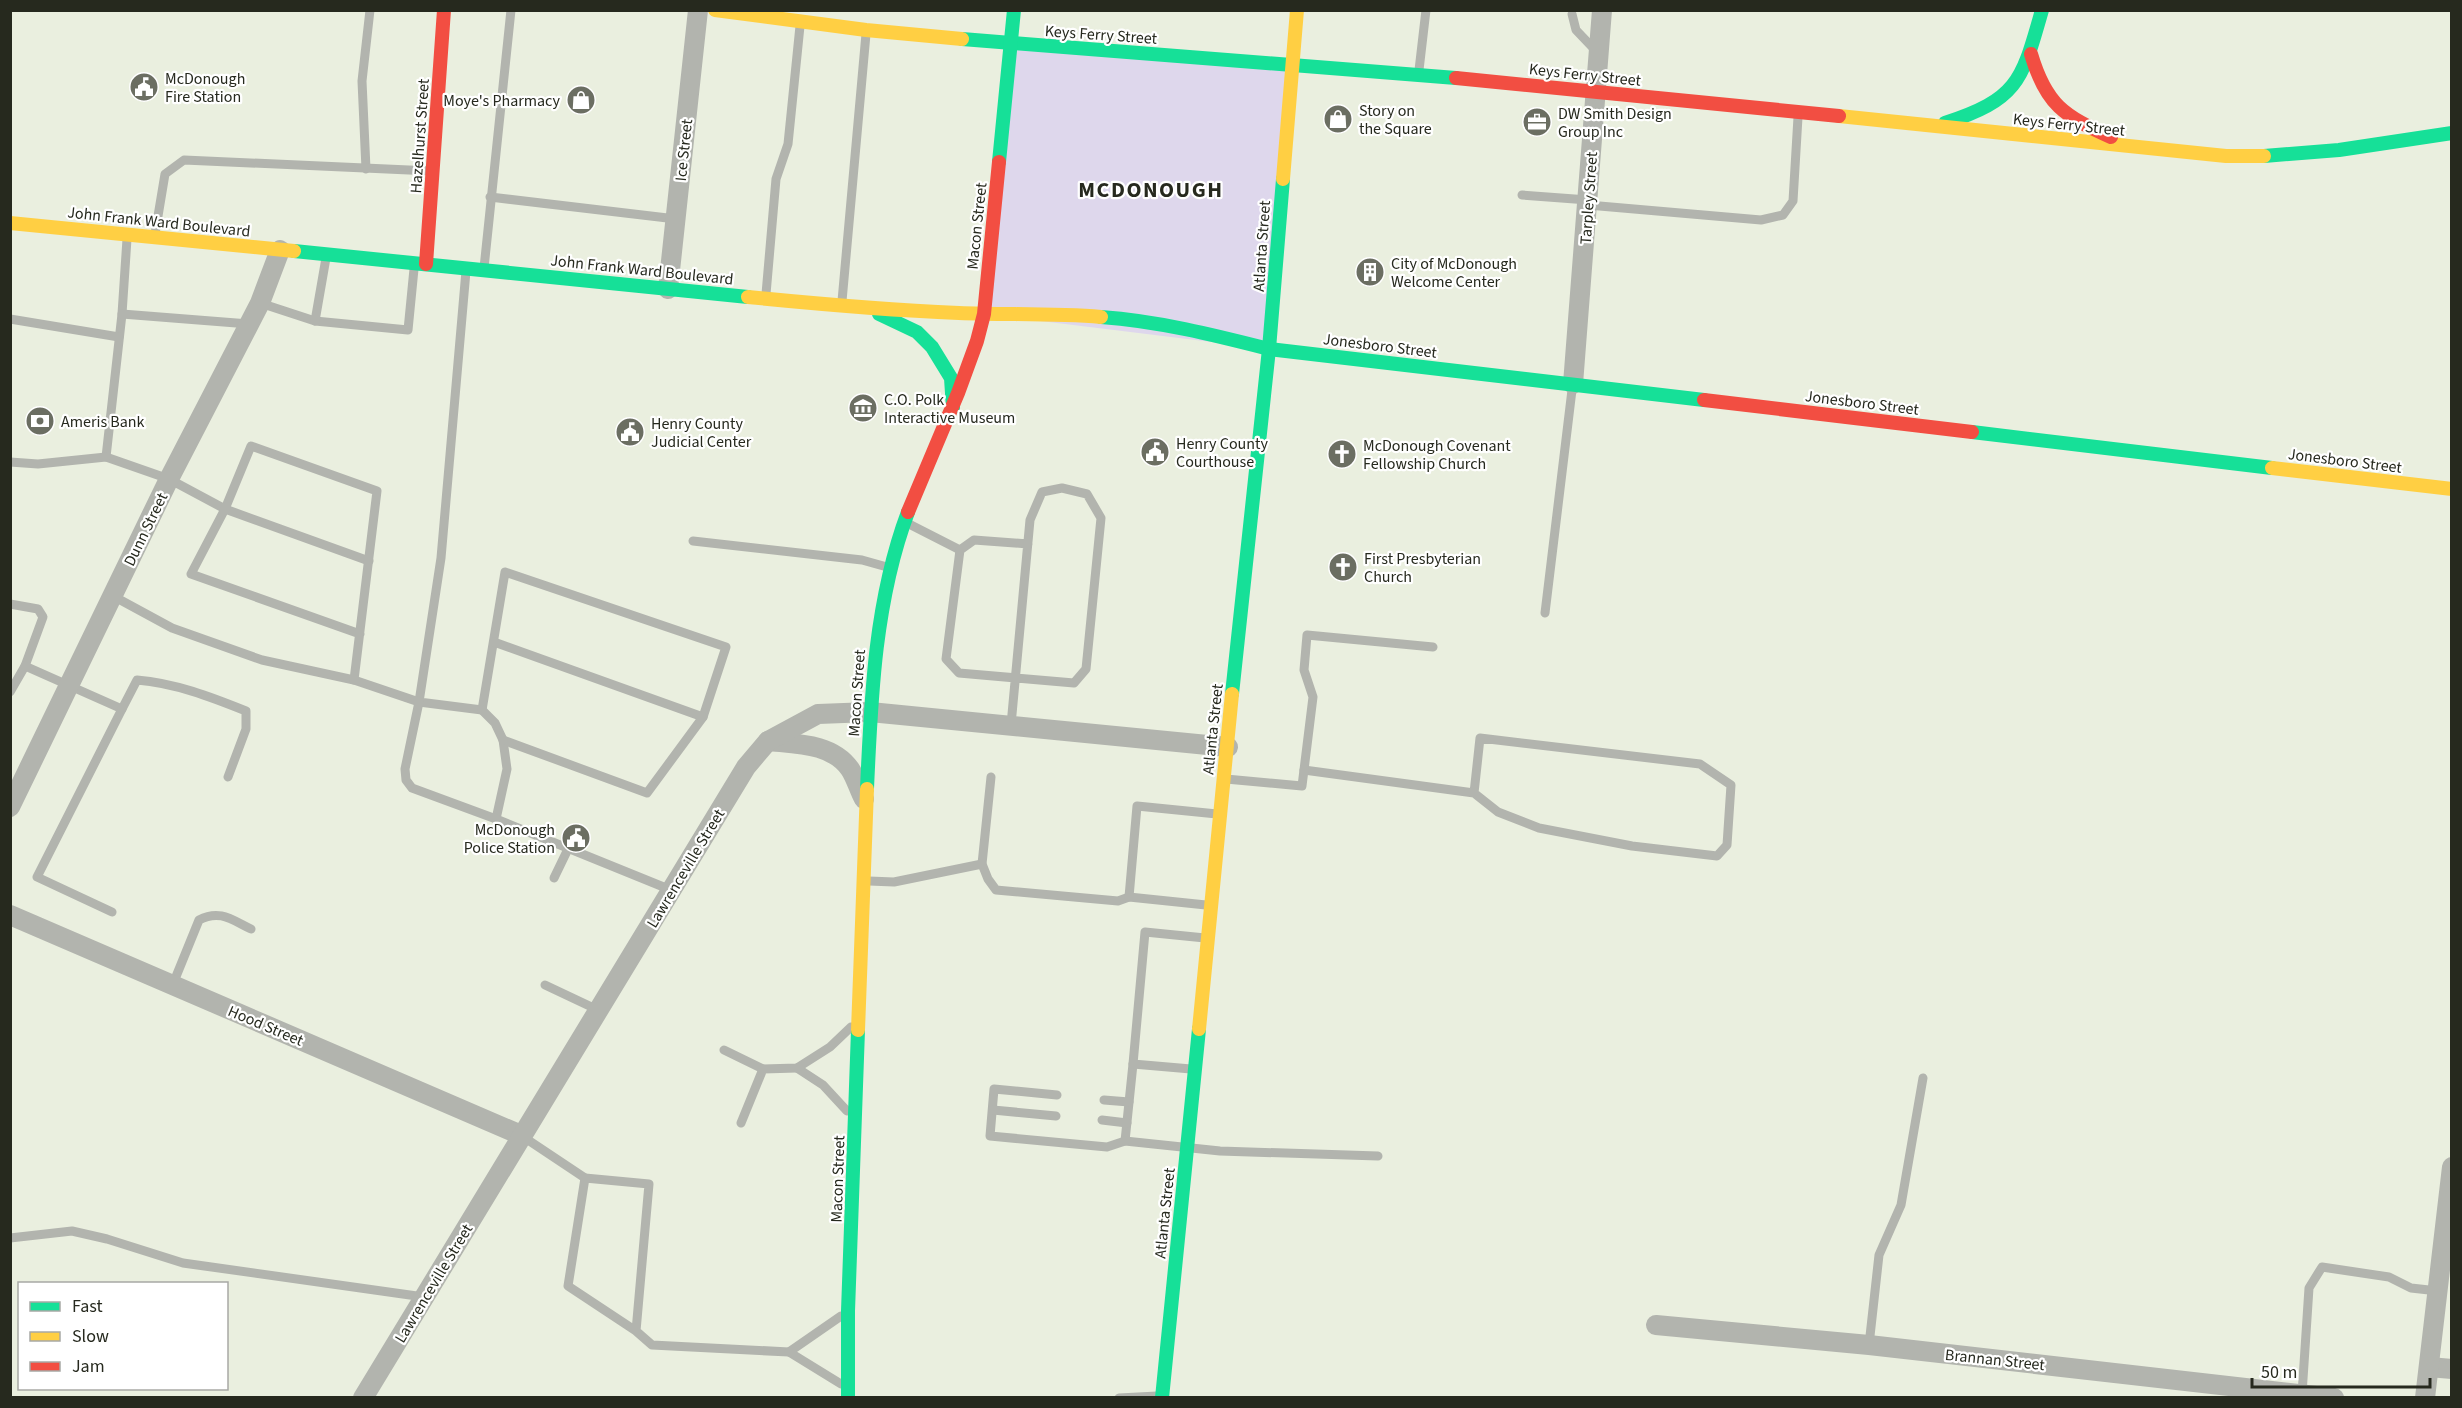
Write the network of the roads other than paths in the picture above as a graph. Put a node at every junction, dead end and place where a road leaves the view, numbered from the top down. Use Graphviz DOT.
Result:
graph roads {
  1 [pos="370,10"];
  2 [pos="444,10"];
  3 [pos="511,10"];
  4 [pos="698,10"];
  5 [pos="715,10"];
  6 [pos="1014,10"];
  7 [pos="1297,10"];
  8 [pos="1426,10"];
  9 [pos="1602,10"];
  10 [pos="2042,10"];
  11 [pos="1572,15"];
  12 [pos="800,21"];
  13 [pos="864,26"];
  14 [pos="1010,44"];
  15 [pos="1598,52"];
  16 [pos="2031,54"];
  17 [pos="1292,64"];
  18 [pos="1419,75"];
  19 [pos="1595,91"];
  20 [pos="1799,112"];
  21 [pos="1933,126"];
  22 [pos="2451,133"];
  23 [pos="2133,147"];
  24 [pos="366,169"];
  25 [pos="433,171"];
  26 [pos="1522,195"];
  27 [pos="490,198"];
  28 [pos="1588,202"];
  29 [pos="676,219"];
  30 [pos="10,223"];
  31 [pos="128,234"];
  32 [pos="155,237"];
  33 [pos="280,250"];
  34 [pos="326,255"];
  35 [pos="421,264"];
  36 [pos="466,269"];
  37 [pos="484,270"];
  38 [pos="668,289"];
  39 [pos="765,298"];
  40 [pos="260,303"];
  41 [pos="841,306"];
  42 [pos="866,308"];
  43 [pos="122,314"];
  44 [pos="984,314"];
  45 [pos="10,319"];
  46 [pos="315,321"];
  47 [pos="249,324"];
  48 [pos="119,337"];
  49 [pos="1269,349"];
  50 [pos="1573,384"];
  51 [pos="953,408"];
  52 [pos="106,457"];
  53 [pos="10,462"];
  54 [pos="169,479"];
  55 [pos="2451,489"];
  56 [pos="225,509"];
  57 [pos="905,522"];
  58 [pos="693,541"];
  59 [pos="1028,544"];
  60 [pos="960,550"];
  61 [pos="369,561"];
  62 [pos="890,567"];
  63 [pos="113,596"];
  64 [pos="10,604"];
  65 [pos="1545,613"];
  66 [pos="360,634"];
  67 [pos="494,642"];
  68 [pos="1433,647"];
  69 [pos="25,666"];
  70 [pos="354,680"];
  71 [pos="1015,680"];
  72 [pos="71,685"];
  73 [pos="10,692"];
  74 [pos="419,702"];
  75 [pos="122,709"];
  76 [pos="482,710"];
  77 [pos="870,712"];
  78 [pos="703,717"];
  79 [pos="1011,725"];
  80 [pos="503,740"];
  81 [pos="768,741"];
  82 [pos="1228,747"];
  83 [pos="1304,771"];
  84 [pos="228,777"];
  85 [pos="992,777"];
  86 [pos="1223,779"];
  87 [pos="1473,793"];
  88 [pos="10,807"];
  89 [pos="867,807"];
  90 [pos="1220,814"];
  91 [pos="496,819"];
  92 [pos="568,849"];
  93 [pos="982,864"];
  94 [pos="554,878"];
  95 [pos="865,881"];
  96 [pos="672,890"];
  97 [pos="1129,897"];
  98 [pos="1211,905"];
  99 [pos="112,912"];
  100 [pos="10,915"];
  101 [pos="251,929"];
  102 [pos="1208,938"];
  103 [pos="173,984"];
  104 [pos="545,985"];
  105 [pos="598,1010"];
  106 [pos="859,1019"];
  107 [pos="724,1050"];
  108 [pos="1133,1064"];
  109 [pos="797,1068"];
  110 [pos="763,1069"];
  111 [pos="1195,1070"];
  112 [pos="1923,1078"];
  113 [pos="1057,1095"];
  114 [pos="1104,1100"];
  115 [pos="1129,1102"];
  116 [pos="993,1110"];
  117 [pos="1056,1116"];
  118 [pos="1102,1120"];
  119 [pos="855,1121"];
  120 [pos="741,1123"];
  121 [pos="1127,1123"];
  122 [pos="521,1135"];
  123 [pos="1125,1141"];
  124 [pos="1187,1147"];
  125 [pos="1378,1156"];
  126 [pos="2451,1167"];
  127 [pos="585,1178"];
  128 [pos="10,1238"];
  129 [pos="2438,1291"];
  130 [pos="424,1297"];
  131 [pos="848,1311"];
  132 [pos="1656,1324"];
  133 [pos="636,1332"];
  134 [pos="1869,1345"];
  135 [pos="789,1352"];
  136 [pos="2429,1367"];
  137 [pos="2451,1369"];
  138 [pos="847,1392"];
  139 [pos="2302,1394"];
  140 [pos="1162,1397"];
  141 [pos="363,1398"];
  142 [pos="1119,1398"];
  143 [pos="2334,1398"];
  144 [pos="2425,1398"];
  1 -- 24 [label="lane"];
  2 -- 25 [label="main road, Hazelhurst Street"];
  3 -- 27 [label="lane"];
  4 -- 29 [label="street, Ice Street"];
  5 -- 12 [label="main road, Keys Ferry Street"];
  6 -- 14 [label="main road, Macon Street"];
  7 -- 17 [label="main road, Atlanta Street"];
  8 -- 18 [label="lane"];
  9 -- 15 [label="street, Tarpley Street"];
  10 -- 16 [label="main road"];
  11 -- 15 [label="lane"];
  12 -- 13 [label="main road, Keys Ferry Street"];
  12 -- 39 [label="lane"];
  13 -- 14 [label="main road, Keys Ferry Street"];
  13 -- 41 [label="lane"];
  14 -- 17 [label="main road, Keys Ferry Street"];
  14 -- 44 [label="main road, Macon Street"];
  15 -- 19 [label="street, Tarpley Street"];
  16 -- 21 [label="main road"];
  16 -- 23 [label="main road"];
  17 -- 18 [label="main road, Keys Ferry Street"];
  17 -- 49 [label="main road, Atlanta Street"];
  18 -- 19 [label="main road, Keys Ferry Street"];
  19 -- 20 [label="main road, Keys Ferry Street"];
  19 -- 28 [label="street, Tarpley Street"];
  20 -- 21 [label="main road, Keys Ferry Street"];
  20 -- 28 [label="lane"];
  21 -- 23 [label="main road, Keys Ferry Street"];
  22 -- 23 [label="main road, Keys Ferry Street"];
  24 -- 25 [label="lane"];
  24 -- 32 [label="lane"];
  25 -- 35 [label="main road, Hazelhurst Street"];
  26 -- 28 [label="lane"];
  27 -- 29 [label="lane"];
  27 -- 37 [label="lane"];
  28 -- 50 [label="street, Tarpley Street"];
  29 -- 38 [label="street, Ice Street"];
  30 -- 31 [label="main road, John Frank Ward Boulevard"];
  31 -- 32 [label="main road, John Frank Ward Boulevard"];
  31 -- 43 [label="lane"];
  32 -- 33 [label="main road, John Frank Ward Boulevard"];
  33 -- 34 [label="main road, John Frank Ward Boulevard"];
  33 -- 40 [label="street, Dunn Street"];
  34 -- 35 [label="main road, John Frank Ward Boulevard"];
  34 -- 46 [label="lane"];
  35 -- 36 [label="main road, John Frank Ward Boulevard"];
  35 -- 46 [label="lane"];
  36 -- 37 [label="main road, John Frank Ward Boulevard"];
  36 -- 74 [label="lane"];
  37 -- 38 [label="main road, John Frank Ward Boulevard"];
  38 -- 39 [label="main road, John Frank Ward Boulevard"];
  39 -- 41 [label="main road, John Frank Ward Boulevard"];
  40 -- 46 [label="lane"];
  40 -- 47 [label="street, Dunn Street"];
  41 -- 42 [label="main road, John Frank Ward Boulevard"];
  42 -- 44 [label="main road, John Frank Ward Boulevard"];
  42 -- 51 [label="main road"];
  43 -- 47 [label="lane"];
  43 -- 48 [label="lane"];
  44 -- 49 [label="main road, John Frank Ward Boulevard"];
  44 -- 51 [label="main road, Macon Street"];
  45 -- 48 [label="lane"];
  47 -- 54 [label="street, Dunn Street"];
  48 -- 52 [label="lane"];
  49 -- 50 [label="main road, Jonesboro Street"];
  49 -- 82 [label="main road, Atlanta Street"];
  50 -- 55 [label="main road, Jonesboro Street"];
  50 -- 65 [label="lane"];
  51 -- 57 [label="main road, Macon Street"];
  52 -- 53 [label="lane"];
  52 -- 54 [label="lane"];
  54 -- 56 [label="lane"];
  54 -- 63 [label="street, Dunn Street"];
  56 -- 61 [label="lane"];
  56 -- 61 [label="lane"];
  56 -- 66 [label="lane"];
  57 -- 60 [label="lane"];
  57 -- 62 [label="main road, Macon Street"];
  58 -- 62 [label="lane"];
  59 -- 60 [label="lane"];
  59 -- 71 [label="lane"];
  59 -- 71 [label="lane"];
  60 -- 71 [label="lane"];
  61 -- 66 [label="lane"];
  62 -- 77 [label="main road, Macon Street"];
  63 -- 70 [label="lane"];
  63 -- 72 [label="street, Dunn Street"];
  64 -- 69 [label="lane"];
  66 -- 70 [label="lane"];
  67 -- 76 [label="lane"];
  67 -- 78 [label="lane"];
  67 -- 78 [label="lane"];
  68 -- 83 [label="lane"];
  69 -- 72 [label="lane"];
  69 -- 73 [label="lane"];
  70 -- 74 [label="lane"];
  71 -- 79 [label="lane"];
  72 -- 75 [label="lane"];
  72 -- 88 [label="street, Dunn Street"];
  74 -- 76 [label="lane"];
  74 -- 91 [label="lane"];
  75 -- 84 [label="lane"];
  75 -- 99 [label="lane"];
  76 -- 80 [label="lane"];
  77 -- 79 [label="street, Lawrenceville Street"];
  77 -- 81 [label="street, Lawrenceville Street"];
  77 -- 89 [label="main road, Macon Street"];
  78 -- 80 [label="lane"];
  79 -- 82 [label="street, Lawrenceville Street"];
  80 -- 91 [label="lane"];
  81 -- 89 [label="street"];
  81 -- 96 [label="street, Lawrenceville Street"];
  82 -- 86 [label="main road, Atlanta Street"];
  83 -- 86 [label="lane"];
  83 -- 87 [label="lane"];
  85 -- 93 [label="lane"];
  86 -- 90 [label="main road, Atlanta Street"];
  87 -- 87 [label="lane"];
  89 -- 95 [label="main road, Macon Street"];
  90 -- 97 [label="lane"];
  90 -- 98 [label="main road, Atlanta Street"];
  91 -- 92 [label="lane"];
  92 -- 94 [label="lane"];
  92 -- 96 [label="lane"];
  93 -- 95 [label="lane"];
  93 -- 97 [label="lane"];
  95 -- 106 [label="main road, Macon Street"];
  96 -- 105 [label="street, Lawrenceville Street"];
  97 -- 98 [label="lane"];
  98 -- 102 [label="main road, Atlanta Street"];
  100 -- 103 [label="street, Hood Street"];
  101 -- 103 [label="lane"];
  102 -- 108 [label="lane"];
  102 -- 111 [label="main road, Atlanta Street"];
  103 -- 122 [label="street, Hood Street"];
  104 -- 105 [label="lane"];
  105 -- 122 [label="street, Lawrenceville Street"];
  106 -- 109 [label="lane"];
  106 -- 119 [label="main road, Macon Street"];
  107 -- 110 [label="lane"];
  108 -- 111 [label="lane"];
  108 -- 115 [label="lane"];
  109 -- 110 [label="lane"];
  109 -- 119 [label="lane"];
  110 -- 120 [label="lane"];
  111 -- 124 [label="main road, Atlanta Street"];
  112 -- 134 [label="lane"];
  113 -- 116 [label="lane"];
  114 -- 115 [label="lane"];
  115 -- 121 [label="lane"];
  116 -- 117 [label="lane"];
  116 -- 123 [label="lane"];
  118 -- 121 [label="lane"];
  119 -- 131 [label="main road, Macon Street"];
  121 -- 123 [label="lane"];
  122 -- 127 [label="lane"];
  122 -- 130 [label="street, Lawrenceville Street"];
  123 -- 124 [label="lane"];
  124 -- 125 [label="lane"];
  124 -- 140 [label="main road, Atlanta Street"];
  126 -- 129 [label="street"];
  127 -- 133 [label="lane"];
  127 -- 133 [label="lane"];
  128 -- 130 [label="lane"];
  129 -- 136 [label="street"];
  129 -- 139 [label="lane"];
  130 -- 141 [label="street, Lawrenceville Street"];
  131 -- 135 [label="lane"];
  131 -- 138 [label="main road, Macon Street"];
  132 -- 134 [label="street, Brannan Street"];
  133 -- 135 [label="lane"];
  134 -- 139 [label="street, Brannan Street"];
  135 -- 138 [label="lane"];
  136 -- 137 [label="street"];
  136 -- 144 [label="street"];
  139 -- 143 [label="street, Brannan Street"];
  140 -- 142 [label="lane"];
}
